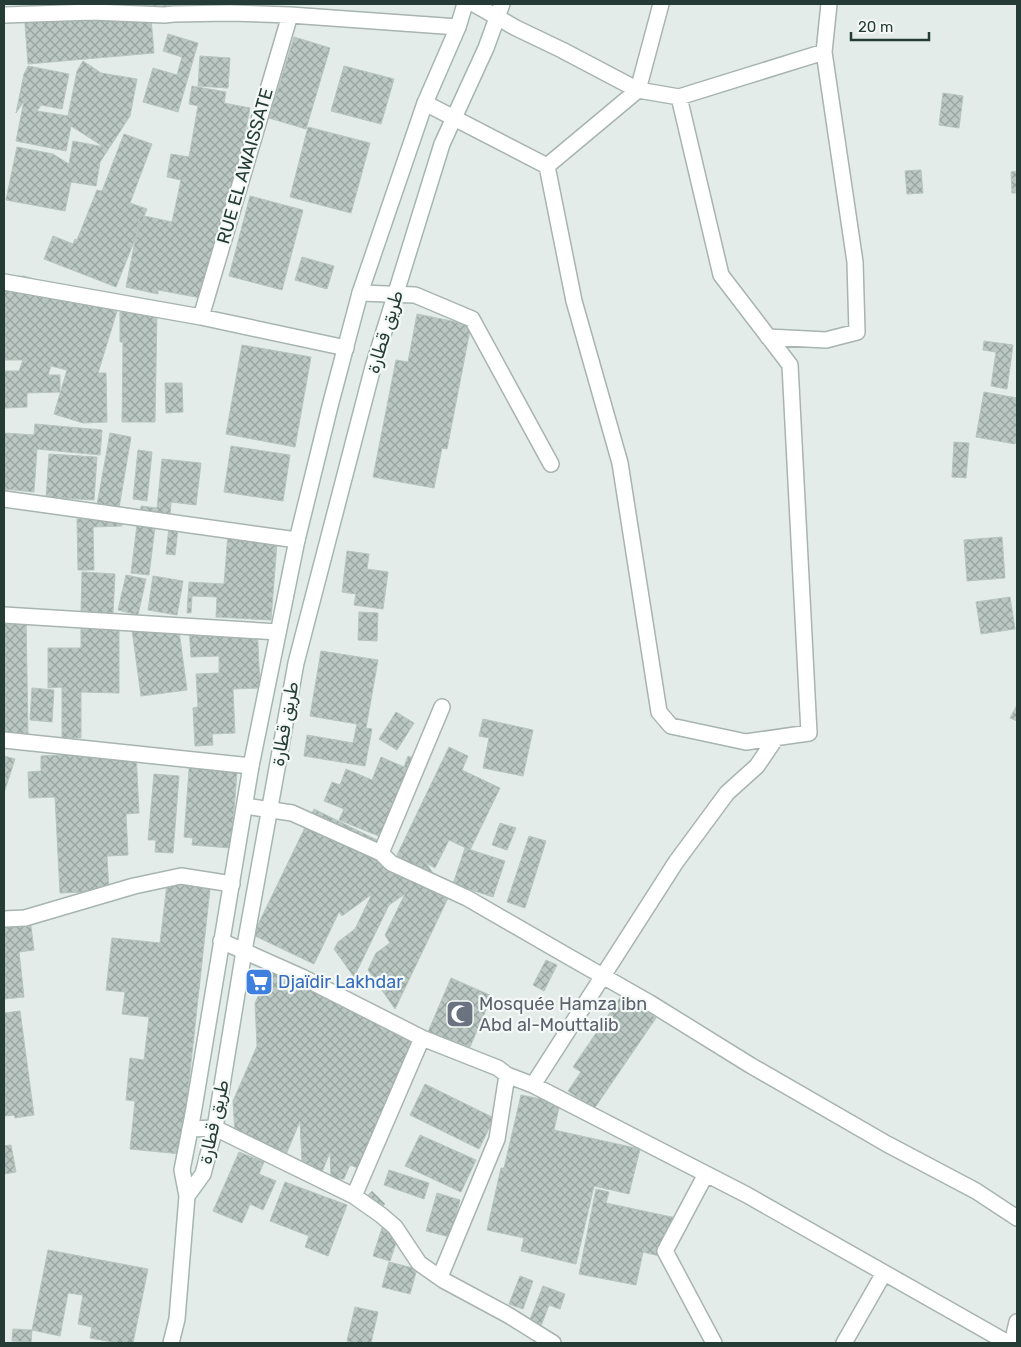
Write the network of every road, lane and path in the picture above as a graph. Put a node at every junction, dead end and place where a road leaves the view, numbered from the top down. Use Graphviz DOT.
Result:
graph roads {
  1 [pos="465,4"];
  2 [pos="474,4"];
  3 [pos="661,4"];
  4 [pos="829,4"];
  5 [pos="92,8"];
  6 [pos="173,9"];
  7 [pos="500,10"];
  8 [pos="4,15"];
  9 [pos="290,15"];
  10 [pos="458,28"];
  11 [pos="824,52"];
  12 [pos="638,90"];
  13 [pos="679,97"];
  14 [pos="425,103"];
  15 [pos="454,118"];
  16 [pos="547,166"];
  17 [pos="4,282"];
  18 [pos="360,293"];
  19 [pos="396,294"];
  20 [pos="201,317"];
  21 [pos="768,337"];
  22 [pos="346,348"];
  23 [pos="551,464"];
  24 [pos="4,499"];
  25 [pos="297,540"];
  26 [pos="4,614"];
  27 [pos="278,632"];
  28 [pos="442,707"];
  29 [pos="776,738"];
  30 [pos="4,740"];
  31 [pos="251,766"];
  32 [pos="244,806"];
  33 [pos="270,810"];
  34 [pos="381,853"];
  35 [pos="232,884"];
  36 [pos="4,919"];
  37 [pos="221,941"];
  38 [pos="244,950"];
  39 [pos="603,976"];
  40 [pos="422,1038"];
  41 [pos="508,1075"];
  42 [pos="533,1085"];
  43 [pos="215,1128"];
  44 [pos="190,1129"];
  45 [pos="706,1174"];
  46 [pos="188,1196"];
  47 [pos="354,1196"];
  48 [pos="1017,1218"];
  49 [pos="884,1273"];
  50 [pos="440,1277"];
  51 [pos="1017,1322"];
  52 [pos="546,1341"];
  53 [pos="171,1343"];
  54 [pos="714,1343"];
  55 [pos="844,1343"];
  56 [pos="1008,1343"];
  57 [pos="1012,1343"];
  1 -- 10 [label="street, طريق قطارة"];
  2 -- 7 [label="street"];
  3 -- 12 [label="street"];
  4 -- 11 [label="street"];
  5 -- 6 [label="street"];
  5 -- 8 [label="street"];
  6 -- 9 [label="street"];
  7 -- 12 [label="street"];
  7 -- 15 [label="street, طريق قطارة"];
  9 -- 10 [label="street"];
  9 -- 20 [label="street, RUE EL AWAISSATE"];
  10 -- 14 [label="street, طريق قطارة"];
  11 -- 13 [label="street"];
  11 -- 21 [label="street"];
  12 -- 13 [label="street"];
  12 -- 16 [label="street"];
  13 -- 21 [label="street"];
  14 -- 15 [label="street"];
  14 -- 18 [label="street, طريق قطارة"];
  15 -- 16 [label="street"];
  15 -- 19 [label="street, طريق قطارة"];
  16 -- 29 [label="street"];
  17 -- 20 [label="street"];
  18 -- 19 [label="street"];
  18 -- 22 [label="street, طريق قطارة"];
  19 -- 23 [label="street"];
  19 -- 33 [label="street, طريق قطارة"];
  20 -- 22 [label="street"];
  21 -- 29 [label="street"];
  22 -- 25 [label="street, طريق قطارة"];
  24 -- 25 [label="street"];
  25 -- 27 [label="street, طريق قطارة"];
  26 -- 27 [label="street"];
  27 -- 31 [label="street, طريق قطارة"];
  28 -- 34 [label="street"];
  29 -- 39 [label="street"];
  30 -- 31 [label="street"];
  31 -- 32 [label="street, طريق قطارة"];
  32 -- 33 [label="street"];
  32 -- 35 [label="street, طريق قطارة"];
  33 -- 34 [label="street"];
  33 -- 38 [label="street, طريق قطارة"];
  34 -- 39 [label="street"];
  35 -- 36 [label="street"];
  35 -- 37 [label="street, طريق قطارة"];
  37 -- 38 [label="street"];
  37 -- 44 [label="street, طريق قطارة"];
  38 -- 40 [label="street"];
  38 -- 43 [label="street, طريق قطارة"];
  39 -- 42 [label="street"];
  39 -- 48 [label="street"];
  40 -- 41 [label="street"];
  40 -- 47 [label="street"];
  41 -- 42 [label="street"];
  41 -- 50 [label="street"];
  42 -- 45 [label="street"];
  43 -- 44 [label="street"];
  43 -- 46 [label="street, طريق قطارة"];
  43 -- 47 [label="street"];
  44 -- 46 [label="street, طريق قطارة"];
  45 -- 49 [label="street"];
  45 -- 54 [label="street"];
  46 -- 53 [label="street"];
  47 -- 50 [label="street"];
  49 -- 55 [label="street"];
  49 -- 56 [label="street"];
  50 -- 52 [label="street"];
  51 -- 57 [label="street"];
}
